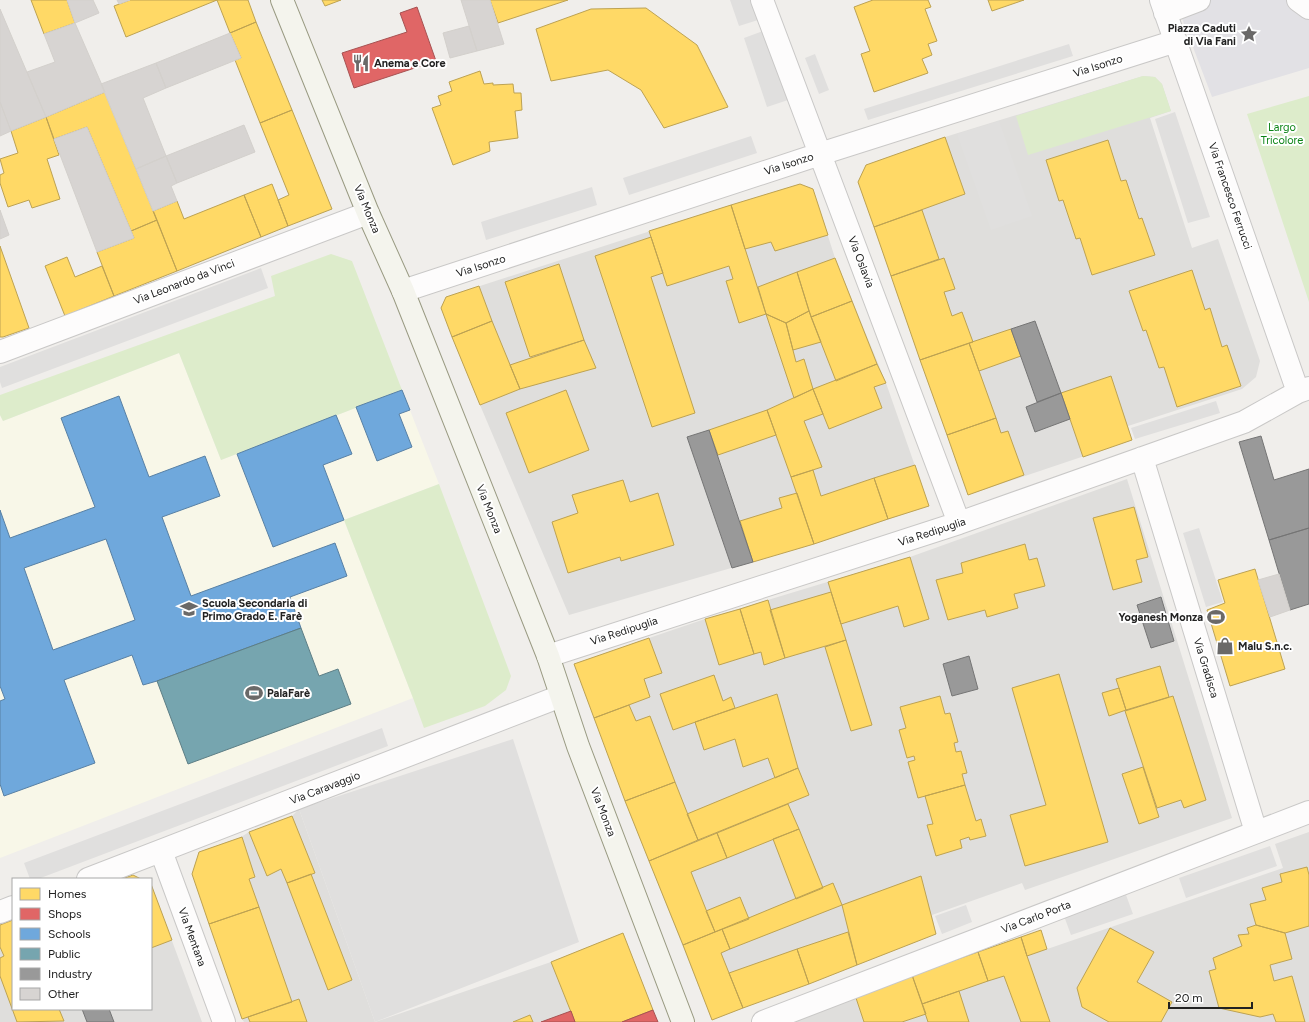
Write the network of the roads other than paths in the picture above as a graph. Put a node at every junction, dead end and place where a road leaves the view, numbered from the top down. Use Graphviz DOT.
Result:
graph roads {
  1 [pos="282,0"];
  2 [pos="762,0"];
  3 [pos="1198,0"];
  4 [pos="1298,0"];
  5 [pos="1306,0"];
  6 [pos="1163,6"];
  7 [pos="1309,8"];
  8 [pos="1176,41"];
  9 [pos="820,154"];
  10 [pos="368,213"];
  11 [pos="403,292"];
  12 [pos="0,352"];
  13 [pos="1304,390"];
  14 [pos="1142,458"];
  15 [pos="958,523"];
  16 [pos="548,656"];
  17 [pos="561,696"];
  18 [pos="1309,812"];
  19 [pos="1256,832"];
  20 [pos="161,851"];
  21 [pos="91,878"];
  22 [pos="12,907"];
  23 [pos="0,912"];
  24 [pos="224,1022"];
  25 [pos="683,1022"];
  26 [pos="763,1022"];
  1 -- 10 [label="street, Via Monza"];
  2 -- 9 [label="street, Via Oslavia"];
  3 -- 6 [label="street"];
  4 -- 7 [label="street"];
  5 -- 7 [label="street"];
  6 -- 8 [label="street, Via Francesco Ferrucci"];
  8 -- 9 [label="street, Via Isonzo"];
  8 -- 13 [label="street, Via Francesco Ferrucci"];
  9 -- 11 [label="street, Via Isonzo"];
  9 -- 15 [label="street, Via Oslavia"];
  10 -- 11 [label="street, Via Monza"];
  10 -- 12 [label="street, Via Leonardo da Vinci"];
  11 -- 16 [label="street, Via Monza"];
  13 -- 14 [label="street, Via Redipuglia"];
  14 -- 15 [label="street, Via Redipuglia"];
  14 -- 19 [label="street, Via Gradisca"];
  15 -- 16 [label="street, Via Redipuglia"];
  16 -- 17 [label="street, Via Monza"];
  17 -- 20 [label="street, Via Caravaggio"];
  17 -- 25 [label="street, Via Monza"];
  18 -- 19 [label="street, Via Carlo Porta"];
  19 -- 26 [label="street, Via Carlo Porta"];
  20 -- 21 [label="street, Via Caravaggio"];
  20 -- 24 [label="street, Via Mentana"];
  22 -- 23 [label="street"];
}
